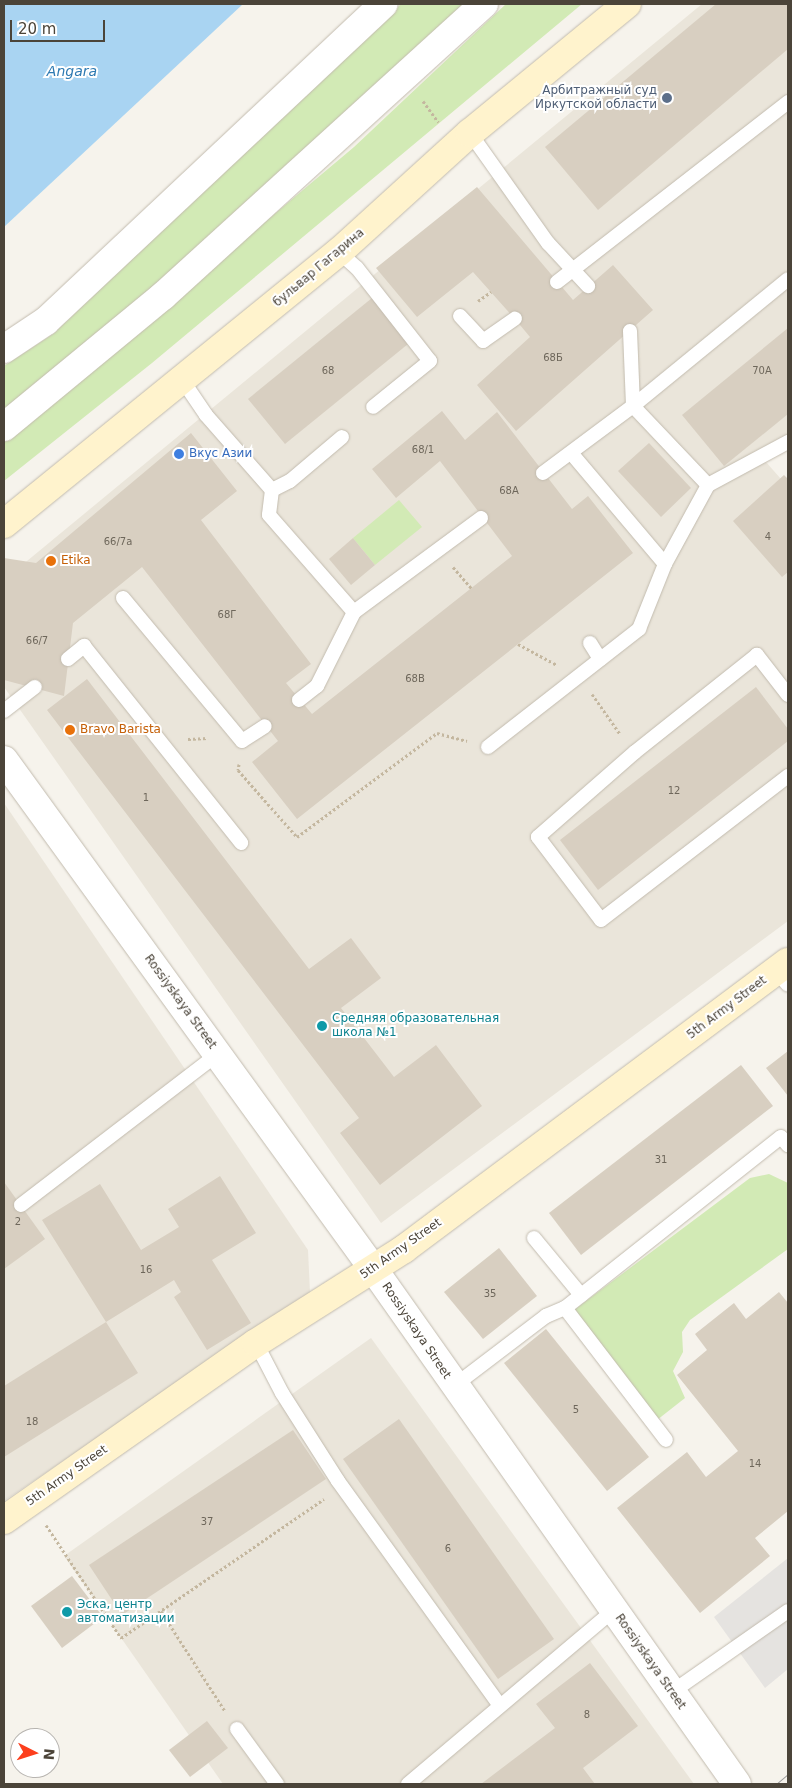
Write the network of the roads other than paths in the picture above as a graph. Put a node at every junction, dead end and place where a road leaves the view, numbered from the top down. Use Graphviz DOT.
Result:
graph roads {
  1 [pos="383,4"];
  2 [pos="484,4"];
  3 [pos="626,4"];
  4 [pos="788,102"];
  5 [pos="470,134"];
  6 [pos="339,252"];
  7 [pos="572,270"];
  8 [pos="788,279"];
  9 [pos="557,282"];
  10 [pos="588,286"];
  11 [pos="460,316"];
  12 [pos="515,319"];
  13 [pos="630,330"];
  14 [pos="4,349"];
  15 [pos="183,381"];
  16 [pos="633,406"];
  17 [pos="373,407"];
  18 [pos="4,427"];
  19 [pos="342,437"];
  20 [pos="788,442"];
  21 [pos="572,454"];
  22 [pos="543,473"];
  23 [pos="708,485"];
  24 [pos="272,490"];
  25 [pos="481,518"];
  26 [pos="4,524"];
  27 [pos="666,564"];
  28 [pos="122,598"];
  29 [pos="354,612"];
  30 [pos="590,643"];
  31 [pos="68,659"];
  32 [pos="600,659"];
  33 [pos="35,686"];
  34 [pos="788,695"];
  35 [pos="299,700"];
  36 [pos="4,711"];
  37 [pos="265,726"];
  38 [pos="488,747"];
  39 [pos="4,760"];
  40 [pos="788,776"];
  41 [pos="241,843"];
  42 [pos="784,973"];
  43 [pos="218,1054"];
  44 [pos="788,1145"];
  45 [pos="21,1205"];
  46 [pos="534,1238"];
  47 [pos="374,1270"];
  48 [pos="582,1294"];
  49 [pos="564,1308"];
  50 [pos="256,1343"];
  51 [pos="454,1386"];
  52 [pos="666,1440"];
  53 [pos="12,1511"];
  54 [pos="613,1611"];
  55 [pos="788,1611"];
  56 [pos="672,1692"];
  57 [pos="499,1704"];
  58 [pos="237,1729"];
  59 [pos="277,1784"];
  60 [pos="408,1784"];
  61 [pos="737,1784"];
  1 -- 14 [label="street"];
  2 -- 18 [label="street"];
  3 -- 5 [label="street, бульвар Гагарина"];
  4 -- 7 [label="lane"];
  5 -- 6 [label="street, бульвар Гагарина"];
  5 -- 7 [label="lane"];
  6 -- 15 [label="street, бульвар Гагарина"];
  6 -- 17 [label="lane"];
  7 -- 9 [label="lane"];
  7 -- 10 [label="lane"];
  8 -- 16 [label="lane"];
  11 -- 12 [label="lane"];
  13 -- 16 [label="lane"];
  15 -- 24 [label="lane"];
  15 -- 26 [label="street, бульвар Гагарина"];
  16 -- 21 [label="lane"];
  16 -- 23 [label="lane"];
  19 -- 24 [label="lane"];
  20 -- 23 [label="lane"];
  21 -- 22 [label="lane"];
  21 -- 27 [label="lane"];
  23 -- 27 [label="lane"];
  24 -- 29 [label="lane"];
  25 -- 29 [label="lane"];
  27 -- 32 [label="lane"];
  28 -- 37 [label="lane"];
  29 -- 35 [label="lane"];
  30 -- 32 [label="lane"];
  31 -- 41 [label="lane"];
  32 -- 38 [label="lane"];
  33 -- 36 [label="lane"];
  34 -- 40 [label="lane"];
  39 -- 43 [label="street, Rossiyskaya Street"];
  42 -- 47 [label="street, 5th Army Street"];
  43 -- 45 [label="lane"];
  43 -- 47 [label="street, Rossiyskaya Street"];
  44 -- 48 [label="lane"];
  46 -- 48 [label="lane"];
  47 -- 50 [label="street, 5th Army Street"];
  47 -- 51 [label="street, Rossiyskaya Street"];
  48 -- 49 [label="lane"];
  49 -- 51 [label="lane"];
  49 -- 52 [label="lane"];
  50 -- 53 [label="street, 5th Army Street"];
  50 -- 57 [label="lane"];
  51 -- 54 [label="street, Rossiyskaya Street"];
  54 -- 56 [label="street, Rossiyskaya Street"];
  54 -- 57 [label="lane"];
  55 -- 56 [label="lane"];
  56 -- 61 [label="street, Rossiyskaya Street"];
  57 -- 60 [label="lane"];
  58 -- 59 [label="lane"];
}
